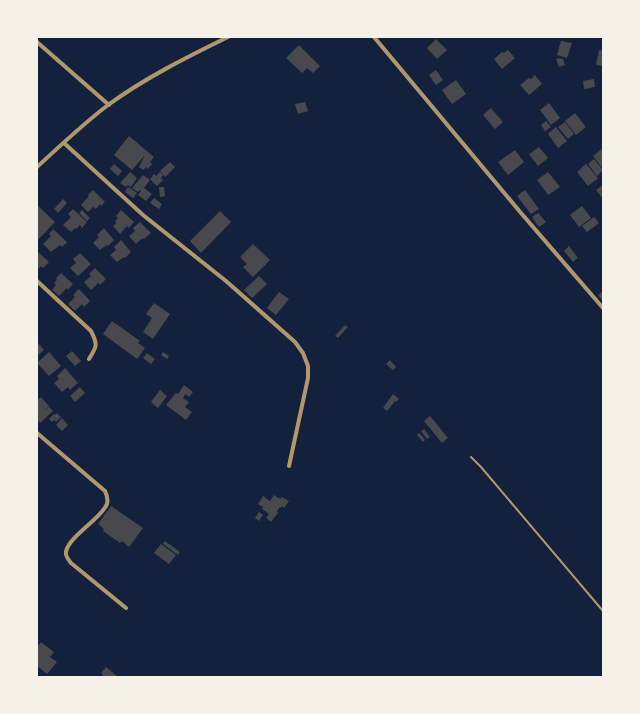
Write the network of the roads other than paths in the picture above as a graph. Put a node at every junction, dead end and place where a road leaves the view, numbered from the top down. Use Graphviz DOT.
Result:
graph roads {
  1 [pos="228,37"];
  2 [pos="374,37"];
  3 [pos="37,42"];
  4 [pos="109,104"];
  5 [pos="64,143"];
  6 [pos="37,167"];
  7 [pos="37,281"];
  8 [pos="603,308"];
  9 [pos="89,359"];
  10 [pos="37,433"];
  11 [pos="471,457"];
  12 [pos="289,466"];
  13 [pos="126,608"];
  14 [pos="603,611"];
  1 -- 4 [label="street"];
  2 -- 8 [label="street"];
  3 -- 4 [label="street"];
  4 -- 5 [label="street"];
  5 -- 6 [label="street"];
  5 -- 12 [label="street"];
  7 -- 9 [label="street"];
  10 -- 13 [label="street"];
  11 -- 14 [label="lane"];
}
